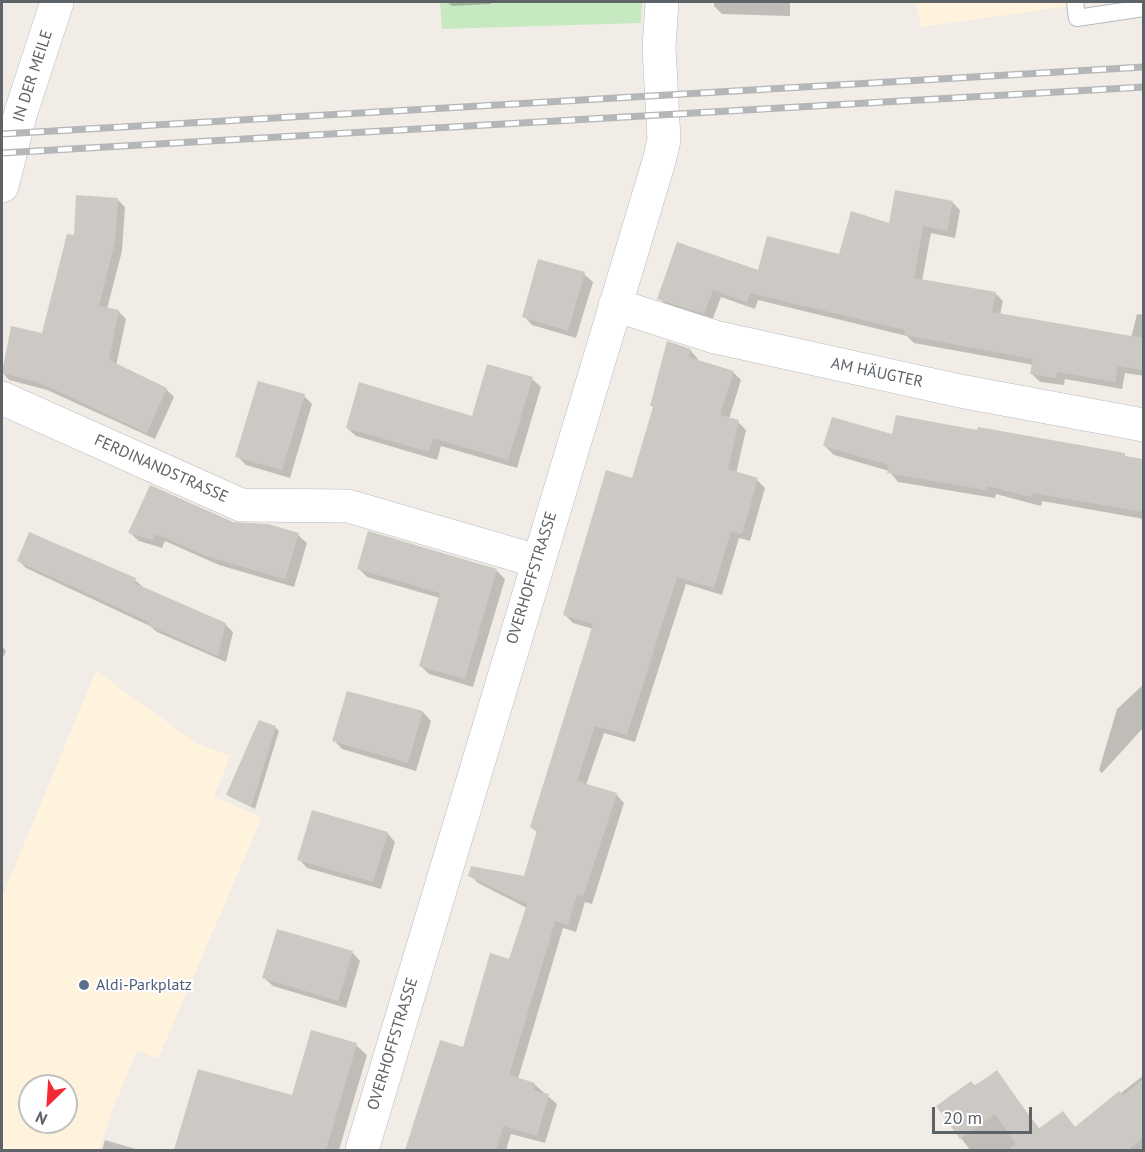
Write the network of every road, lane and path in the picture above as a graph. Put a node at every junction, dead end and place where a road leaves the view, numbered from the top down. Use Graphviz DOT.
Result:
graph roads {
  1 [pos="57,2"];
  2 [pos="662,2"];
  3 [pos="1075,2"];
  4 [pos="1143,8"];
  5 [pos="2,186"];
  6 [pos="615,305"];
  7 [pos="2,398"];
  8 [pos="1143,425"];
  9 [pos="537,561"];
  10 [pos="362,1150"];
  1 -- 5 [label="street, IN DER MEILE"];
  2 -- 6 [label="street, OVERHOFFSTRASSE"];
  3 -- 4 [label="lane"];
  6 -- 8 [label="street, AM HÄUGTER"];
  6 -- 9 [label="street, OVERHOFFSTRASSE"];
  7 -- 9 [label="street, FERDINANDSTRASSE"];
  9 -- 10 [label="street, OVERHOFFSTRASSE"];
}
